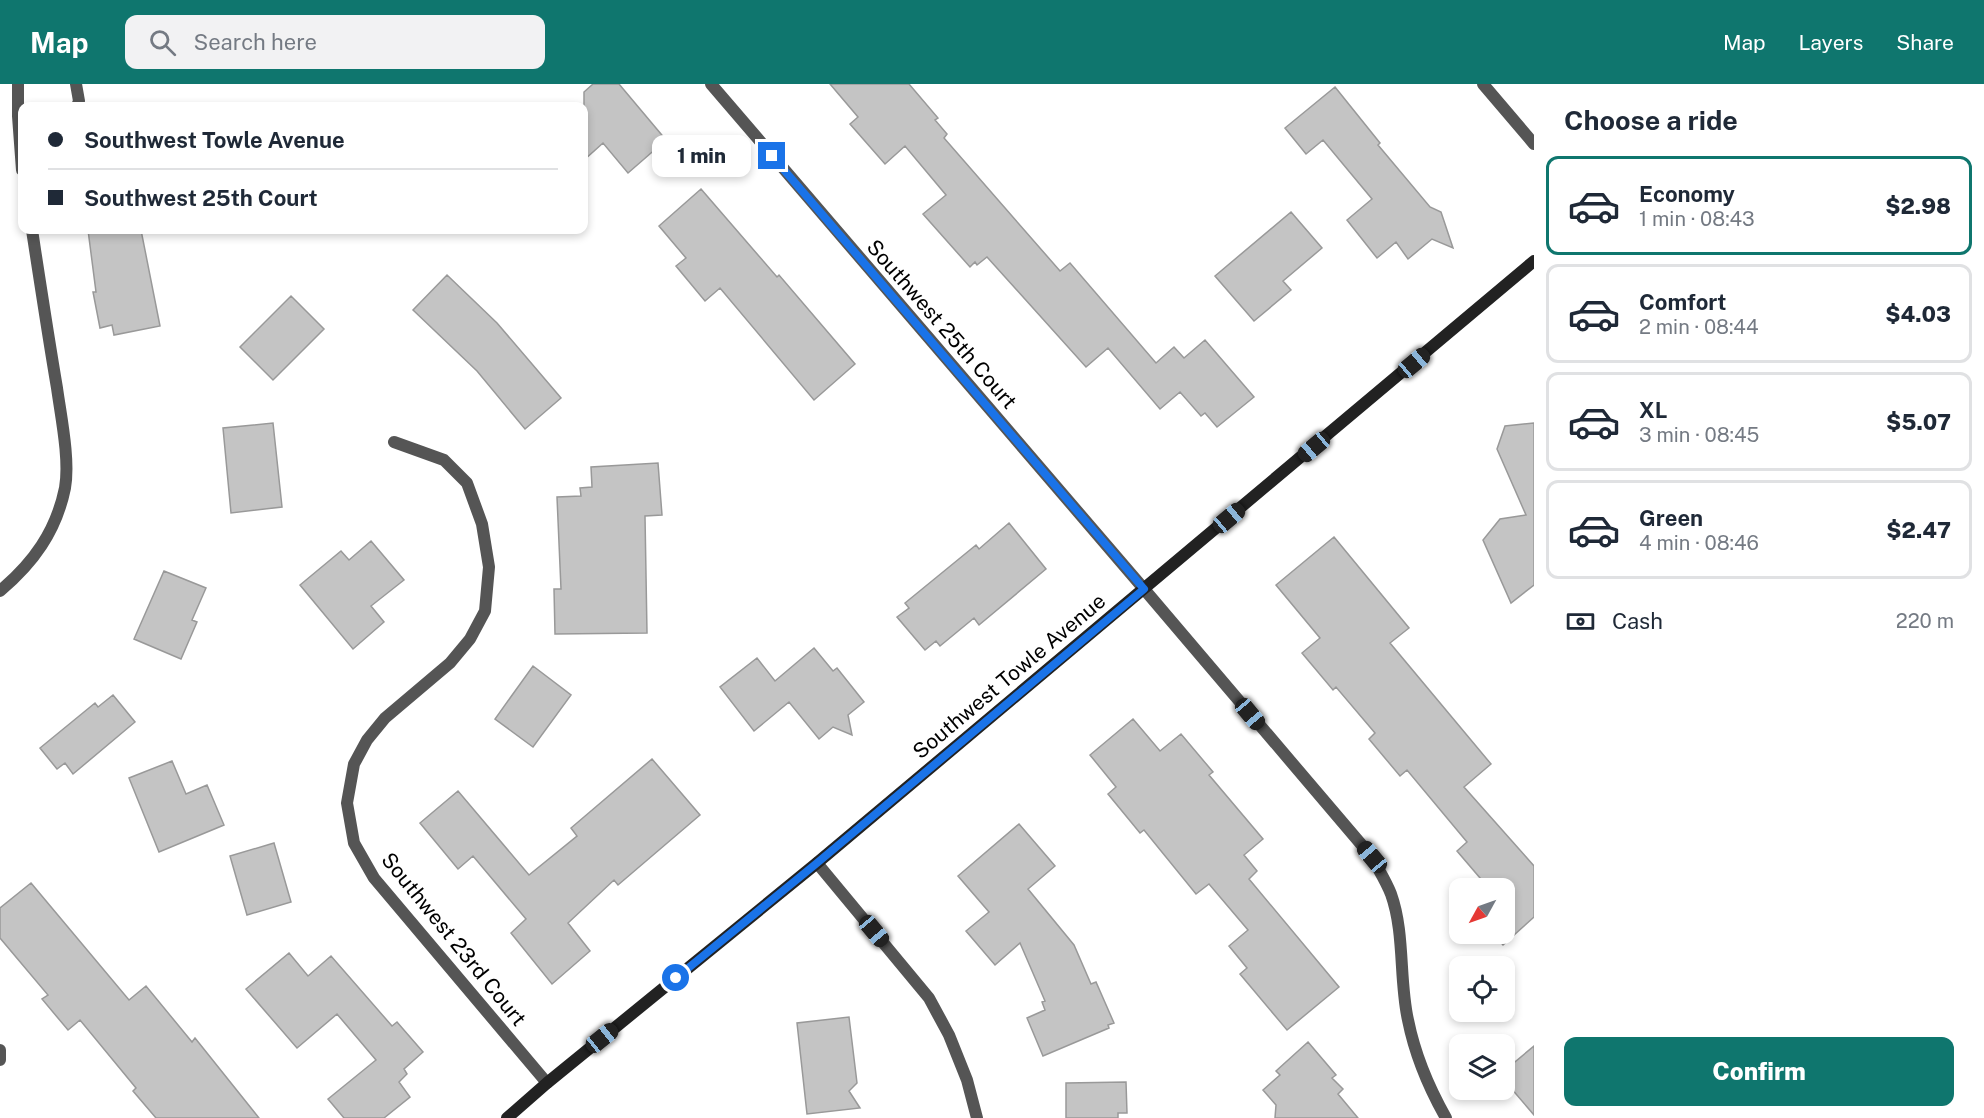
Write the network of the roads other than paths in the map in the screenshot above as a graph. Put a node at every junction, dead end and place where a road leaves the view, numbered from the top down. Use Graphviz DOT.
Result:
graph roads {
  1 [pos="18,84"];
  2 [pos="76,84"];
  3 [pos="711,84"];
  4 [pos="1483,84"];
  5 [pos="18,102"];
  6 [pos="79,102"];
  7 [pos="1534,144"];
  8 [pos="33,234"];
  9 [pos="1534,261"];
  10 [pos="394,442"];
  11 [pos="1144,589"];
  12 [pos="0,591"];
  13 [pos="817,863"];
  14 [pos="0,1050"];
  15 [pos="0,1060"];
  16 [pos="547,1083"];
  17 [pos="507,1118"];
  18 [pos="976,1118"];
  19 [pos="1446,1118"];
  1 -- 5 [label="street"];
  2 -- 6 [label="street"];
  3 -- 11 [label="street, Southwest 25th Court"];
  4 -- 7 [label="street"];
  8 -- 12 [label="street"];
  9 -- 11 [label="main road, Southwest Towle Avenue"];
  10 -- 16 [label="street, Southwest 23rd Court"];
  11 -- 13 [label="main road, Southwest Towle Avenue"];
  11 -- 19 [label="street, Southwest 25th Court"];
  13 -- 16 [label="main road, Southwest Towle Avenue"];
  13 -- 18 [label="street"];
  14 -- 15 [label="street"];
  16 -- 17 [label="main road, Southwest Towle Avenue"];
}
